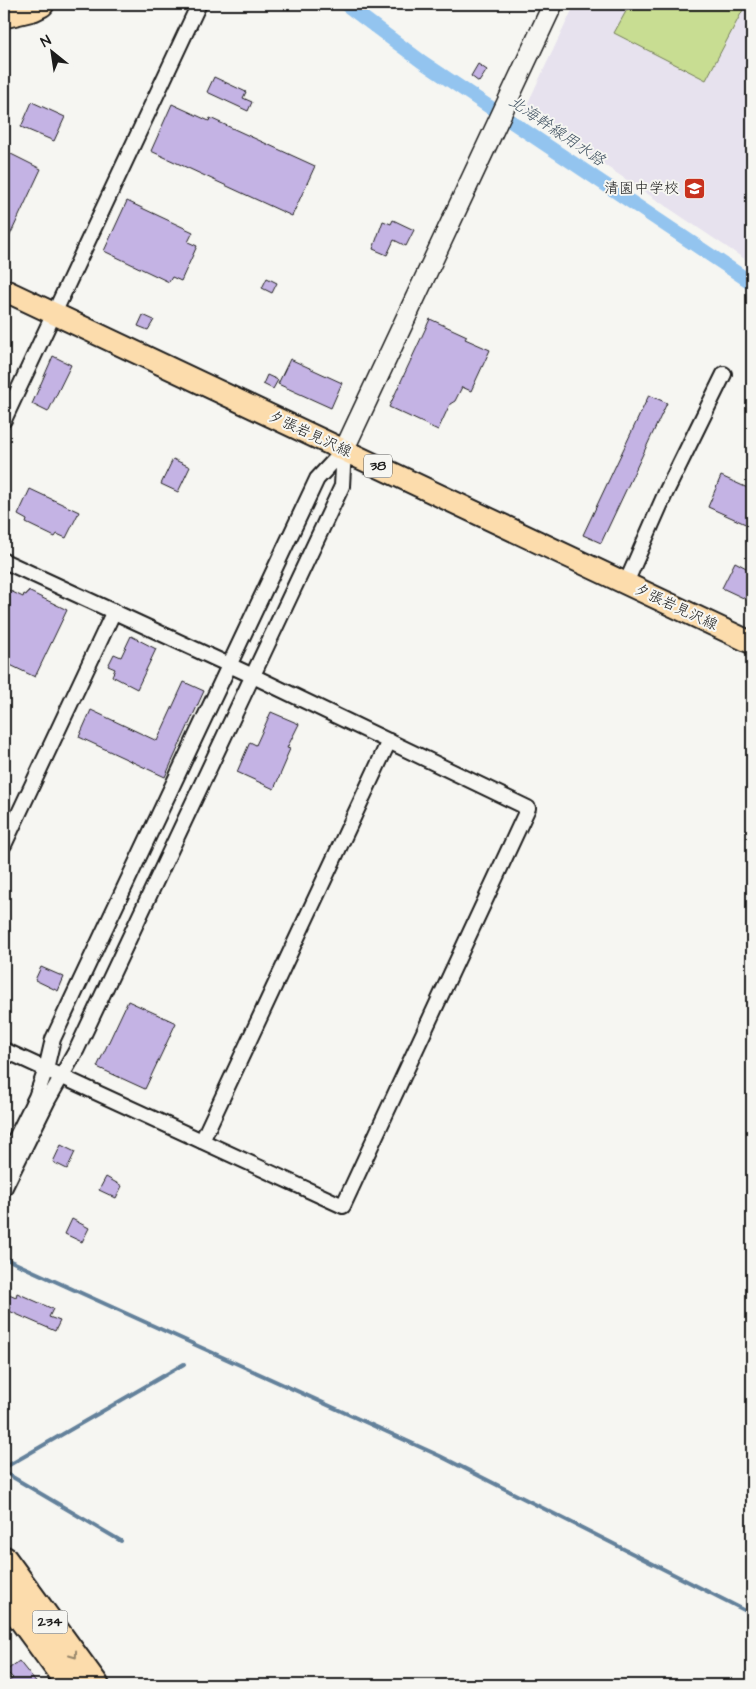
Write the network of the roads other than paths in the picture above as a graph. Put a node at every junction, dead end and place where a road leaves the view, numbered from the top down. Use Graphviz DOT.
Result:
graph roads {
  1 [pos="41,4"];
  2 [pos="199,4"];
  3 [pos="553,4"];
  4 [pos="4,15"];
  5 [pos="4,290"];
  6 [pos="54,314"];
  7 [pos="724,374"];
  8 [pos="4,420"];
  9 [pos="344,450"];
  10 [pos="4,561"];
  11 [pos="626,584"];
  12 [pos="114,611"];
  13 [pos="752,643"];
  14 [pos="229,666"];
  15 [pos="252,676"];
  16 [pos="389,741"];
  17 [pos="4,845"];
  18 [pos="4,1050"];
  19 [pos="46,1069"];
  20 [pos="61,1076"];
  21 [pos="202,1141"];
  22 [pos="4,1162"];
  23 [pos="4,1189"];
  24 [pos="4,1559"];
  25 [pos="6,1604"];
  26 [pos="70,1685"];
  27 [pos="96,1685"];
  1 -- 4 [label="highway"];
  2 -- 6 [label="street"];
  3 -- 9 [label="street"];
  5 -- 6 [label="main road, 夕張岩見沢線 / 38"];
  6 -- 8 [label="street"];
  6 -- 9 [label="main road, 夕張岩見沢線 / 38"];
  7 -- 11 [label="street"];
  9 -- 11 [label="main road, 夕張岩見沢線 / 38"];
  9 -- 14 [label="street"];
  9 -- 15 [label="street"];
  10 -- 12 [label="street"];
  11 -- 13 [label="main road, 夕張岩見沢線 / 38"];
  12 -- 14 [label="street"];
  12 -- 17 [label="street"];
  14 -- 15 [label="street"];
  14 -- 19 [label="street"];
  15 -- 16 [label="street"];
  15 -- 20 [label="street"];
  16 -- 21 [label="street"];
  16 -- 21 [label="street"];
  18 -- 19 [label="street"];
  19 -- 20 [label="street"];
  19 -- 22 [label="street"];
  20 -- 21 [label="street"];
  20 -- 23 [label="street"];
  24 -- 27 [label="highway, 234, one-way"];
  25 -- 26 [label="highway, 234"];
}
